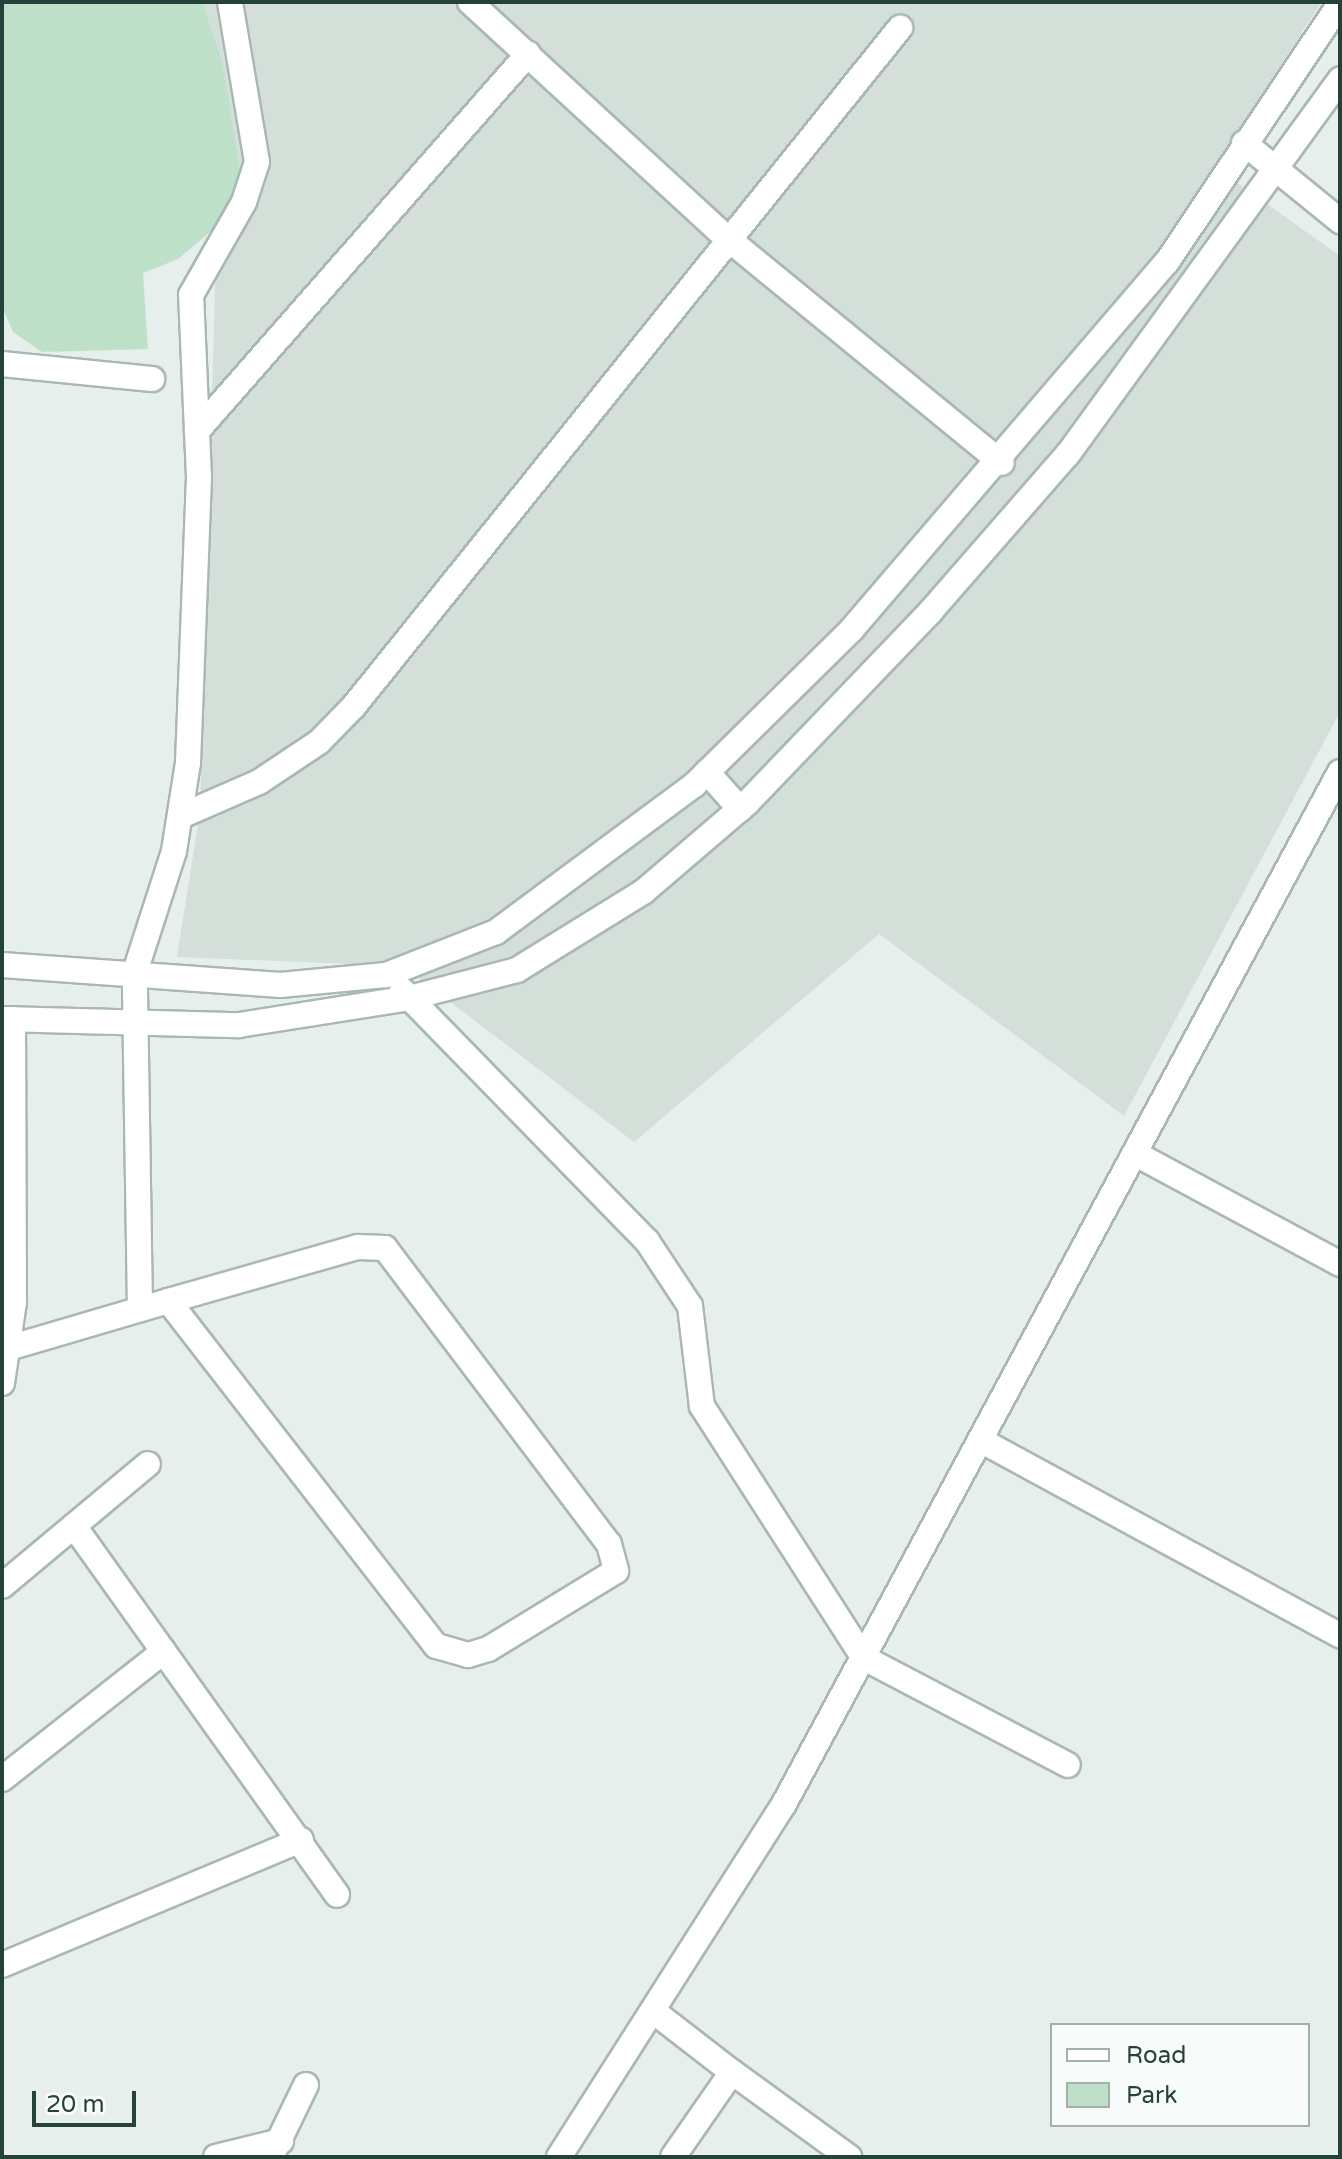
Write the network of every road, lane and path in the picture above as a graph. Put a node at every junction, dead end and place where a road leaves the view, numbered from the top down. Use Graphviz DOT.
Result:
graph roads {
  1 [pos="470,2"];
  2 [pos="231,3"];
  3 [pos="1340,4"];
  4 [pos="900,28"];
  5 [pos="528,54"];
  6 [pos="1340,79"];
  7 [pos="1244,143"];
  8 [pos="1276,170"];
  9 [pos="1340,221"];
  10 [pos="727,238"];
  11 [pos="2,364"];
  12 [pos="152,379"];
  13 [pos="197,431"];
  14 [pos="1002,463"];
  15 [pos="707,772"];
  16 [pos="1340,772"];
  17 [pos="740,809"];
  18 [pos="181,816"];
  19 [pos="2,965"];
  20 [pos="135,972"];
  21 [pos="386,975"];
  22 [pos="409,998"];
  23 [pos="7,1019"];
  24 [pos="136,1021"];
  25 [pos="1136,1154"];
  26 [pos="1340,1264"];
  27 [pos="168,1301"];
  28 [pos="140,1309"];
  29 [pos="12,1347"];
  30 [pos="2,1383"];
  31 [pos="982,1441"];
  32 [pos="148,1464"];
  33 [pos="74,1526"];
  34 [pos="2,1586"];
  35 [pos="1340,1635"];
  36 [pos="164,1651"];
  37 [pos="864,1658"];
  38 [pos="1068,1765"];
  39 [pos="2,1779"];
  40 [pos="301,1840"];
  41 [pos="337,1895"];
  42 [pos="2,1965"];
  43 [pos="653,2011"];
  44 [pos="732,2072"];
  45 [pos="306,2085"];
  46 [pos="276,2149"];
  47 [pos="216,2157"];
  48 [pos="559,2157"];
  49 [pos="673,2157"];
  50 [pos="849,2157"];
  1 -- 5 [label="street"];
  2 -- 13 [label="street"];
  3 -- 7 [label="street"];
  4 -- 10 [label="street"];
  5 -- 10 [label="street"];
  5 -- 13 [label="street"];
  6 -- 8 [label="street"];
  7 -- 8 [label="street"];
  7 -- 14 [label="street"];
  8 -- 9 [label="street"];
  8 -- 17 [label="street"];
  10 -- 14 [label="street"];
  10 -- 18 [label="street"];
  11 -- 12 [label="street"];
  13 -- 18 [label="street"];
  14 -- 15 [label="street"];
  15 -- 17 [label="street"];
  15 -- 21 [label="street"];
  16 -- 25 [label="street"];
  17 -- 22 [label="street"];
  18 -- 20 [label="street"];
  19 -- 20 [label="street"];
  20 -- 21 [label="street"];
  20 -- 24 [label="street"];
  21 -- 22 [label="street"];
  22 -- 24 [label="street"];
  22 -- 37 [label="street"];
  23 -- 24 [label="street"];
  23 -- 29 [label="street"];
  24 -- 28 [label="street"];
  25 -- 26 [label="street"];
  25 -- 31 [label="street"];
  27 -- 27 [label="street"];
  27 -- 28 [label="street"];
  28 -- 29 [label="street"];
  29 -- 30 [label="street"];
  31 -- 35 [label="street"];
  31 -- 37 [label="street"];
  32 -- 33 [label="street"];
  33 -- 34 [label="street"];
  33 -- 36 [label="street"];
  36 -- 39 [label="street"];
  36 -- 40 [label="street"];
  37 -- 38 [label="street"];
  37 -- 43 [label="street"];
  40 -- 41 [label="street"];
  40 -- 42 [label="street"];
  43 -- 44 [label="street"];
  43 -- 48 [label="street"];
  44 -- 49 [label="street"];
  44 -- 50 [label="street"];
  45 -- 46 [label="street"];
  46 -- 47 [label="street"];
}
